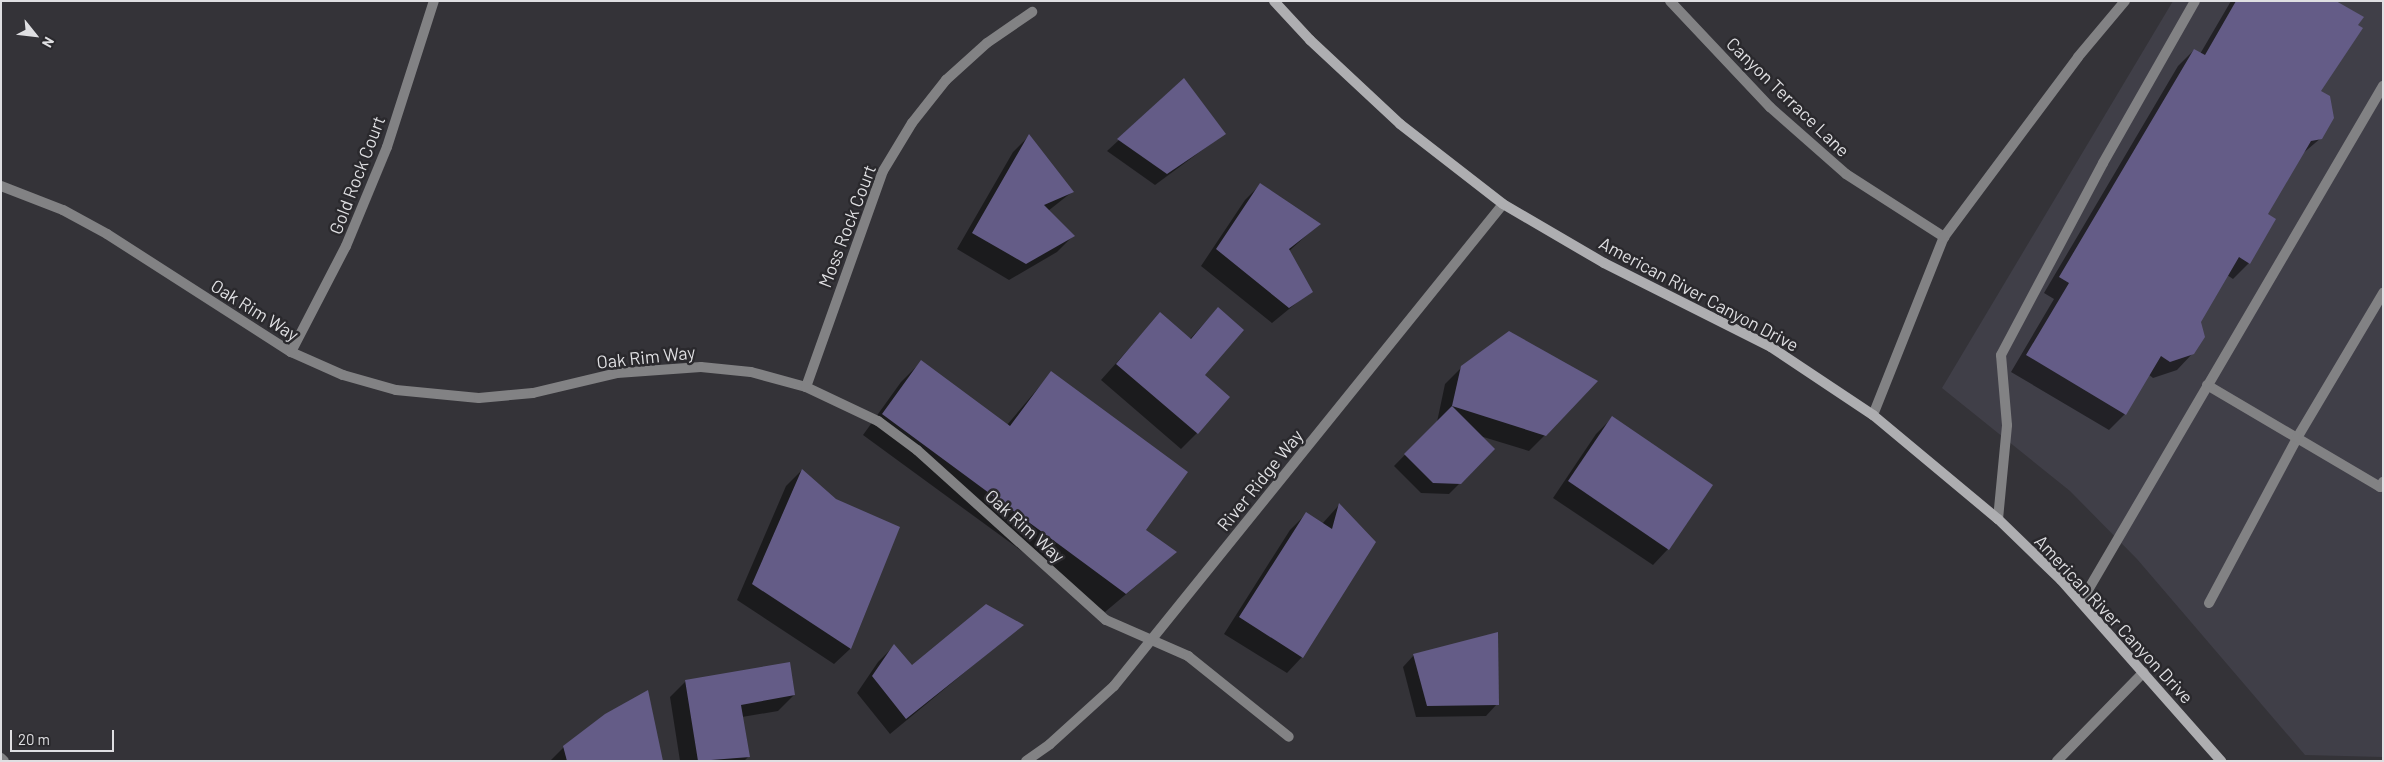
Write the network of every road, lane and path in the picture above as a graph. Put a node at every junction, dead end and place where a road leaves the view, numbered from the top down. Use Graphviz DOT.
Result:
graph roads {
  1 [pos="434,1"];
  2 [pos="1274,1"];
  3 [pos="1670,1"];
  4 [pos="2125,1"];
  5 [pos="2195,1"];
  6 [pos="1032,12"];
  7 [pos="2383,86"];
  8 [pos="1,186"];
  9 [pos="1503,204"];
  10 [pos="1944,237"];
  11 [pos="2383,293"];
  12 [pos="291,352"];
  13 [pos="2208,384"];
  14 [pos="806,387"];
  15 [pos="1873,415"];
  16 [pos="2297,438"];
  17 [pos="2382,486"];
  18 [pos="1998,519"];
  19 [pos="2080,602"];
  20 [pos="2209,603"];
  21 [pos="1152,640"];
  22 [pos="2144,672"];
  23 [pos="1289,736"];
  24 [pos="1,758"];
  25 [pos="4,761"];
  26 [pos="1026,761"];
  27 [pos="2057,761"];
  28 [pos="2221,761"];
  1 -- 12 [label="street, Gold Rock Court"];
  2 -- 9 [label="main road, American River Canyon Drive"];
  3 -- 10 [label="street, Canyon Terrace Lane"];
  4 -- 10 [label="street"];
  5 -- 18 [label="street"];
  6 -- 14 [label="street, Moss Rock Court"];
  7 -- 13 [label="street"];
  8 -- 12 [label="street, Oak Rim Way"];
  9 -- 15 [label="main road, American River Canyon Drive"];
  9 -- 21 [label="street, River Ridge Way"];
  10 -- 15 [label="street"];
  11 -- 16 [label="street"];
  12 -- 14 [label="street, Oak Rim Way"];
  13 -- 16 [label="street"];
  13 -- 19 [label="street"];
  14 -- 21 [label="street, Oak Rim Way"];
  15 -- 18 [label="main road, American River Canyon Drive"];
  16 -- 17 [label="street"];
  16 -- 20 [label="street"];
  18 -- 19 [label="main road, American River Canyon Drive"];
  19 -- 22 [label="main road, American River Canyon Drive"];
  21 -- 23 [label="street, Oak Rim Way"];
  21 -- 26 [label="street, River Ridge Way"];
  22 -- 27 [label="street"];
  22 -- 28 [label="main road, American River Canyon Drive"];
  24 -- 25 [label="street"];
}
